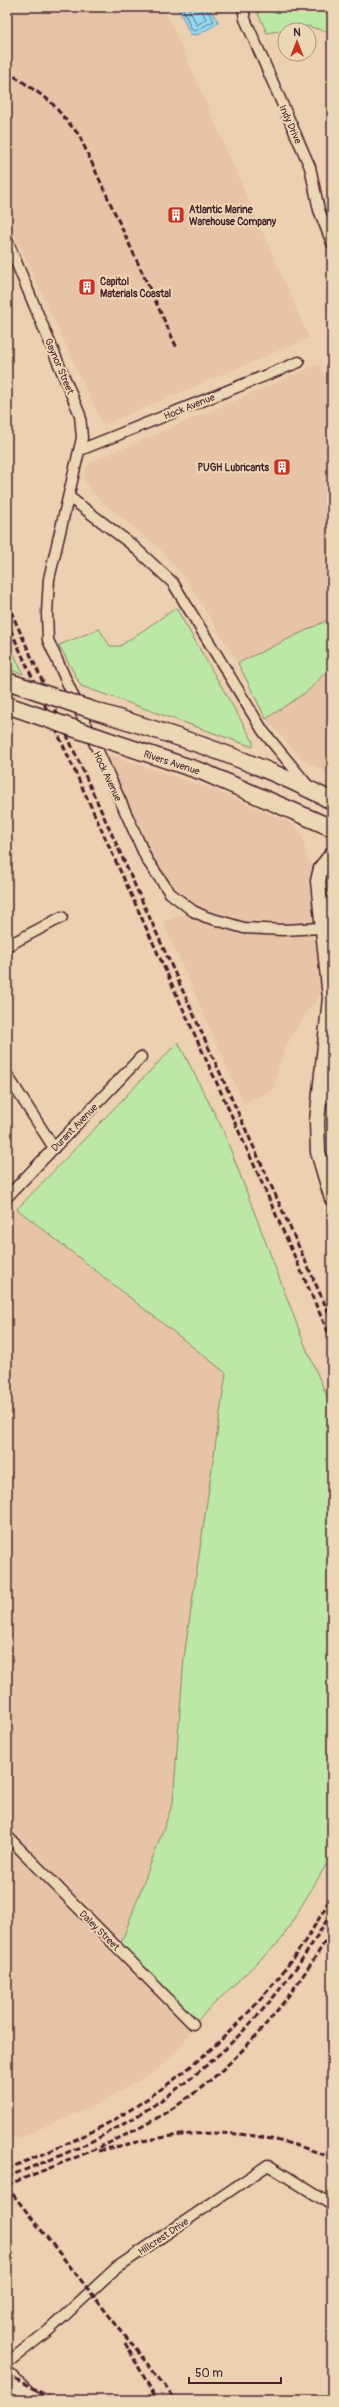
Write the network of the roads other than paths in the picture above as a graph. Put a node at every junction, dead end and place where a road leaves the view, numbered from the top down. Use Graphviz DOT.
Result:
graph roads {
  1 [pos="243,7"];
  2 [pos="7,240"];
  3 [pos="332,243"];
  4 [pos="299,362"];
  5 [pos="80,450"];
  6 [pos="69,497"];
  7 [pos="7,681"];
  8 [pos="7,706"];
  9 [pos="311,790"];
  10 [pos="332,801"];
  11 [pos="332,828"];
  12 [pos="332,854"];
  13 [pos="62,918"];
  14 [pos="321,928"];
  15 [pos="7,946"];
  16 [pos="141,1057"];
  17 [pos="7,1076"];
  18 [pos="325,1098"];
  19 [pos="54,1148"];
  20 [pos="7,1197"];
  21 [pos="332,1199"];
  22 [pos="7,1836"];
  23 [pos="193,2024"];
  24 [pos="332,2205"];
  25 [pos="7,2363"];
  26 [pos="7,2376"];
  27 [pos="32,2400"];
  1 -- 3 [label="street, Indy Drive"];
  2 -- 5 [label="street, Gaynor Street"];
  4 -- 5 [label="street, Hock Avenue"];
  5 -- 6 [label="street, Gaynor Street"];
  6 -- 9 [label="street"];
  6 -- 14 [label="street, Hock Avenue"];
  7 -- 9 [label="main road, bridge"];
  8 -- 11 [label="main road, Rivers Avenue, bridge"];
  9 -- 10 [label="main road"];
  12 -- 14 [label="street"];
  13 -- 15 [label="street"];
  14 -- 18 [label="street"];
  16 -- 19 [label="street, Durant Avenue"];
  17 -- 19 [label="street"];
  18 -- 21 [label="street"];
  19 -- 20 [label="street, Durant Avenue"];
  22 -- 23 [label="street, Daley Street"];
  24 -- 25 [label="street, Hillcrest Drive"];
  26 -- 27 [label="highway"];
}
